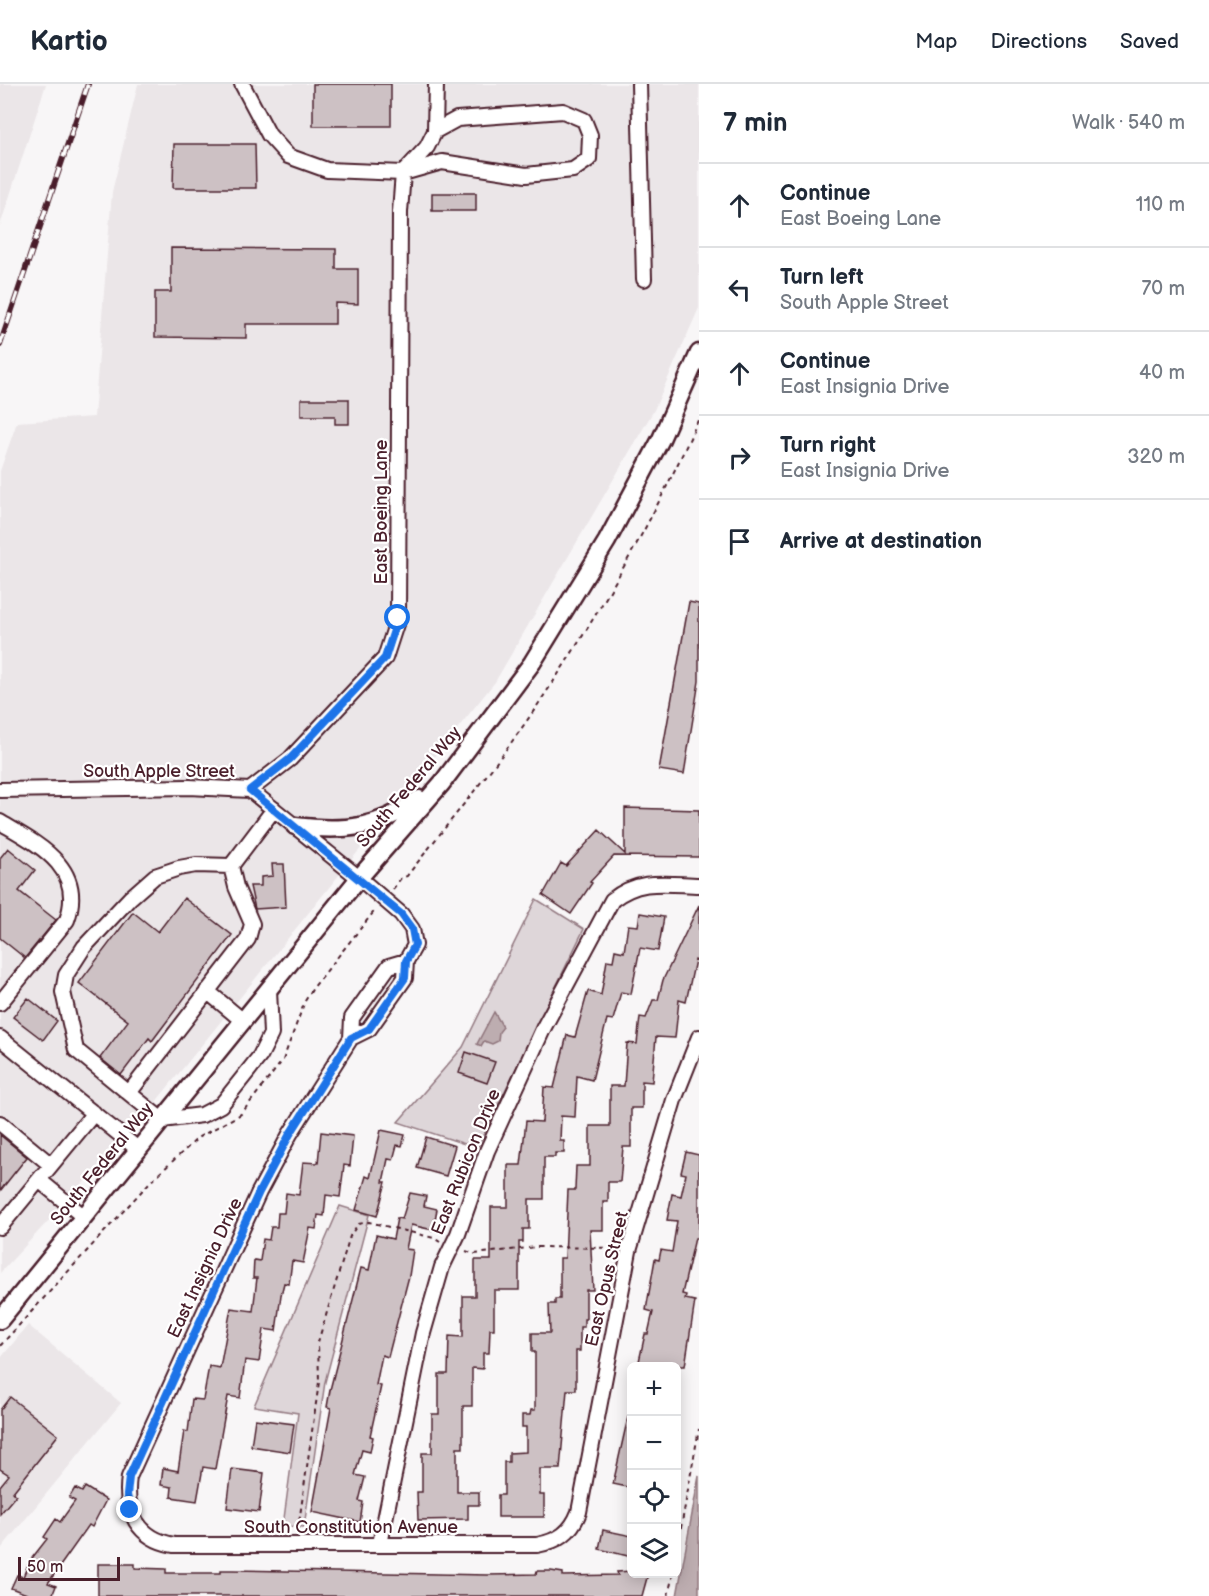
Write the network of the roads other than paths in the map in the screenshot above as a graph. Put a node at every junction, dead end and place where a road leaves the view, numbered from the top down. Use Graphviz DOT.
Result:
graph roads {
  1 [pos="243,84"];
  2 [pos="436,84"];
  3 [pos="639,84"];
  4 [pos="435,131"];
  5 [pos="403,173"];
  6 [pos="644,279"];
  7 [pos="699,353"];
  8 [pos="442,783"];
  9 [pos="0,790"];
  10 [pos="250,790"];
  11 [pos="274,809"];
  12 [pos="0,822"];
  13 [pos="295,826"];
  14 [pos="231,866"];
  15 [pos="359,878"];
  16 [pos="699,885"];
  17 [pos="406,961"];
  18 [pos="269,989"];
  19 [pos="207,991"];
  20 [pos="0,1003"];
  21 [pos="243,1021"];
  22 [pos="699,1037"];
  23 [pos="0,1038"];
  24 [pos="351,1038"];
  25 [pos="129,1093"];
  26 [pos="94,1113"];
  27 [pos="162,1120"];
  28 [pos="0,1123"];
  29 [pos="139,1150"];
  30 [pos="51,1165"];
  31 [pos="39,1180"];
  32 [pos="84,1217"];
  33 [pos="0,1227"];
  34 [pos="0,1320"];
  35 [pos="136,1524"];
  36 [pos="568,1532"];
  37 [pos="380,1544"];
  1 -- 5 [label="street"];
  2 -- 4 [label="street"];
  3 -- 6 [label="street"];
  4 -- 5 [label="street"];
  4 -- 5 [label="street"];
  5 -- 10 [label="street, East Boeing Lane"];
  7 -- 8 [label="main road, South Federal Way"];
  8 -- 13 [label="main road"];
  8 -- 15 [label="main road, South Federal Way"];
  9 -- 10 [label="street, South Apple Street"];
  10 -- 11 [label="street, South Apple Street"];
  11 -- 13 [label="street, South Apple Street"];
  11 -- 14 [label="street"];
  12 -- 20 [label="street"];
  13 -- 15 [label="street, South Apple Street"];
  14 -- 19 [label="street"];
  14 -- 25 [label="street"];
  15 -- 17 [label="street, East Insignia Drive"];
  15 -- 18 [label="main road, South Federal Way"];
  16 -- 37 [label="street, East Rubicon Drive"];
  17 -- 24 [label="street, East Insignia Drive"];
  17 -- 24 [label="street, East Insignia Drive"];
  18 -- 21 [label="main road, South Federal Way"];
  18 -- 27 [label="street"];
  19 -- 21 [label="street"];
  19 -- 25 [label="street"];
  21 -- 27 [label="main road, South Federal Way"];
  22 -- 36 [label="street, East Opus Street"];
  23 -- 26 [label="street"];
  24 -- 35 [label="street, East Insignia Drive"];
  25 -- 27 [label="street"];
  26 -- 29 [label="street"];
  26 -- 30 [label="street"];
  27 -- 29 [label="main road, South Federal Way"];
  28 -- 30 [label="street"];
  29 -- 32 [label="main road, South Federal Way"];
  30 -- 31 [label="street"];
  31 -- 32 [label="street"];
  31 -- 33 [label="street"];
  32 -- 34 [label="main road, South Federal Way"];
  35 -- 37 [label="street, South Constitution Avenue"];
  36 -- 37 [label="street, South Constitution Avenue"];
}
